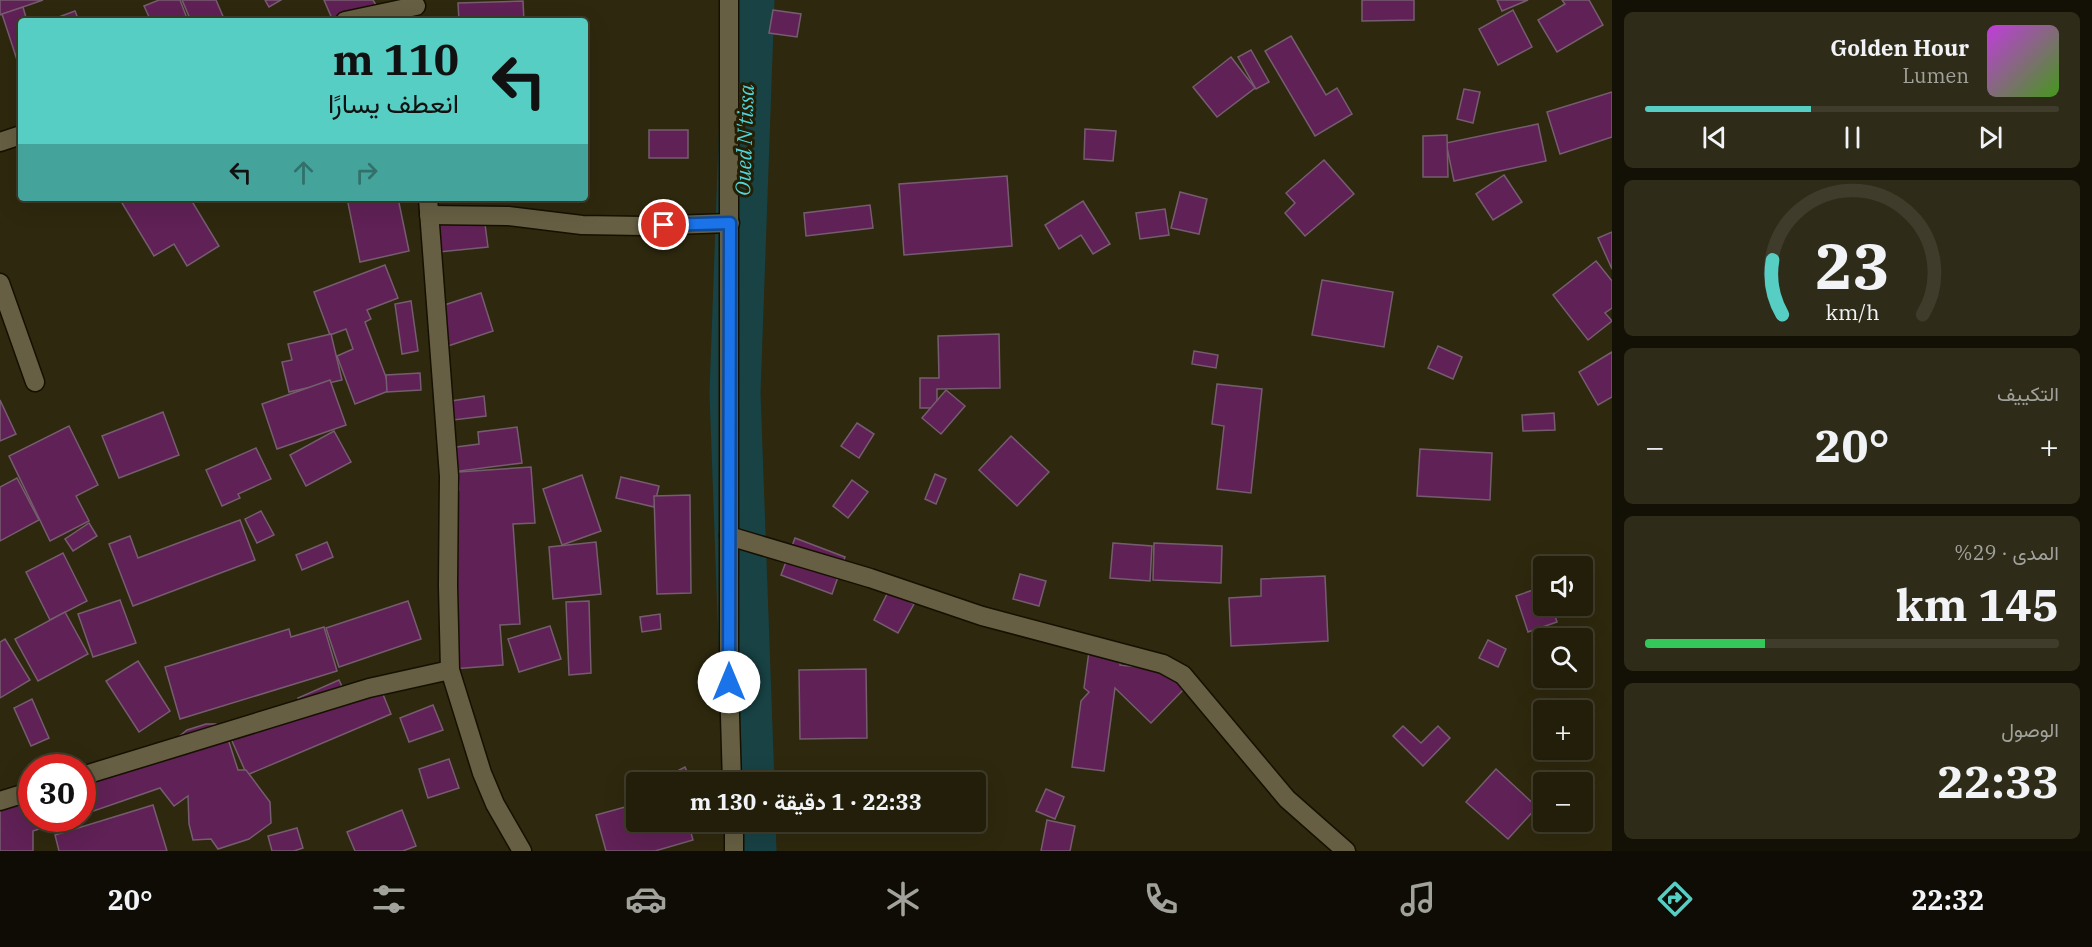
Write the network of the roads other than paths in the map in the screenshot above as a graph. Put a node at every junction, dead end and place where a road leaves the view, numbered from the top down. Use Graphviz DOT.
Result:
graph roads {
  1 [pos="729,0"];
  2 [pos="415,9"];
  3 [pos="362,18"];
  4 [pos="18,136"];
  5 [pos="0,142"];
  6 [pos="428,206"];
  7 [pos="730,223"];
  8 [pos="0,283"];
  9 [pos="35,382"];
  10 [pos="729,536"];
  11 [pos="450,670"];
  12 [pos="96,772"];
  13 [pos="732,772"];
  14 [pos="18,795"];
  15 [pos="0,801"];
  16 [pos="734,832"];
  17 [pos="522,851"];
  18 [pos="735,851"];
  19 [pos="1346,851"];
  1 -- 7 [label="street"];
  2 -- 3 [label="street"];
  4 -- 5 [label="street"];
  6 -- 7 [label="street"];
  6 -- 11 [label="street"];
  7 -- 10 [label="street"];
  8 -- 9 [label="street"];
  10 -- 13 [label="street"];
  10 -- 19 [label="street"];
  11 -- 12 [label="street"];
  11 -- 17 [label="street"];
  14 -- 15 [label="street"];
  16 -- 18 [label="street"];
}
